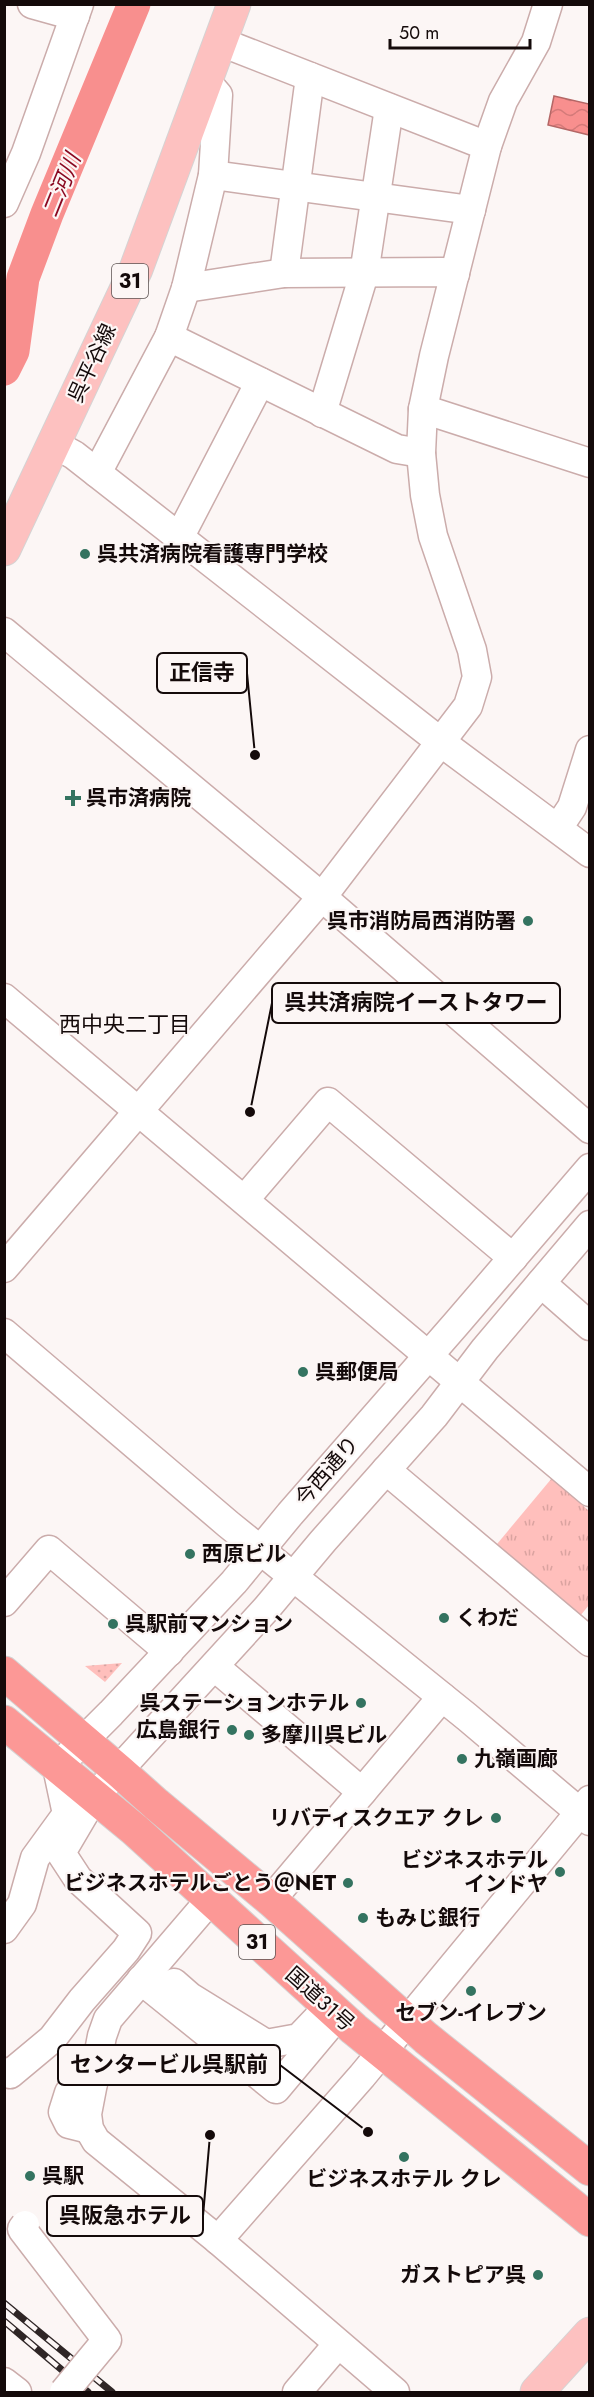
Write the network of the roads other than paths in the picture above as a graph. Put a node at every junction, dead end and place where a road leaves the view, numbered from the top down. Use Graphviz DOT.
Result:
graph roads {
  1 [pos="32,4"];
  2 [pos="234,4"];
  3 [pos="548,4"];
  4 [pos="77,10"];
  5 [pos="221,42"];
  6 [pos="310,77"];
  7 [pos="206,81"];
  8 [pos="389,108"];
  9 [pos="487,146"];
  10 [pos="213,176"];
  11 [pos="296,186"];
  12 [pos="376,197"];
  13 [pos="4,203"];
  14 [pos="471,210"];
  15 [pos="284,273"];
  16 [pos="364,273"];
  17 [pos="455,273"];
  18 [pos="186,288"];
  19 [pos="169,337"];
  20 [pos="260,381"];
  21 [pos="423,409"];
  22 [pos="322,412"];
  23 [pos="54,444"];
  24 [pos="421,453"];
  25 [pos="590,463"];
  26 [pos="97,473"];
  27 [pos="179,538"];
  28 [pos="4,549"];
  29 [pos="4,632"];
  30 [pos="442,743"];
  31 [pos="590,750"];
  32 [pos="558,828"];
  33 [pos="590,853"];
  34 [pos="322,897"];
  35 [pos="4,998"];
  36 [pos="140,1110"];
  37 [pos="590,1129"];
  38 [pos="590,1168"];
  39 [pos="245,1199"];
  40 [pos="590,1225"];
  41 [pos="513,1258"];
  42 [pos="4,1268"];
  43 [pos="541,1283"];
  44 [pos="590,1326"];
  45 [pos="4,1333"];
  46 [pos="428,1356"];
  47 [pos="460,1382"];
  48 [pos="386,1470"];
  49 [pos="590,1492"];
  50 [pos="262,1549"];
  51 [pos="294,1576"];
  52 [pos="4,1602"];
  53 [pos="590,1642"];
  54 [pos="169,1652"];
  55 [pos="214,1667"];
  56 [pos="4,1673"];
  57 [pos="442,1697"];
  58 [pos="4,1722"];
  59 [pos="83,1740"];
  60 [pos="57,1767"];
  61 [pos="119,1771"];
  62 [pos="362,1792"];
  63 [pos="94,1797"];
  64 [pos="586,1811"];
  65 [pos="210,1900"];
  66 [pos="271,1900"];
  67 [pos="4,1929"];
  68 [pos="147,1972"];
  69 [pos="333,2011"];
  70 [pos="407,2019"];
  71 [pos="381,2051"];
  72 [pos="4,2072"];
  73 [pos="590,2169"];
  74 [pos="590,2220"];
  75 [pos="21,2226"];
  76 [pos="218,2240"];
  77 [pos="590,2334"];
  78 [pos="338,2344"];
  79 [pos="4,2382"];
  80 [pos="17,2392"];
  81 [pos="64,2392"];
  82 [pos="297,2392"];
  83 [pos="395,2392"];
  84 [pos="537,2392"];
  1 -- 4 [label="street"];
  2 -- 5 [label="main road, 呉平谷線 / 31"];
  3 -- 9 [label="street"];
  4 -- 13 [label="street"];
  5 -- 6 [label="street"];
  5 -- 7 [label="main road, 呉平谷線 / 31"];
  6 -- 8 [label="street"];
  6 -- 11 [label="street"];
  7 -- 10 [label="street"];
  7 -- 23 [label="main road, 呉平谷線 / 31"];
  8 -- 9 [label="street"];
  8 -- 12 [label="street"];
  9 -- 14 [label="street"];
  10 -- 11 [label="street"];
  10 -- 18 [label="street"];
  11 -- 12 [label="street"];
  11 -- 15 [label="street"];
  12 -- 14 [label="street"];
  12 -- 16 [label="street"];
  14 -- 17 [label="street"];
  15 -- 16 [label="street"];
  15 -- 18 [label="street"];
  16 -- 17 [label="street"];
  16 -- 22 [label="street"];
  17 -- 21 [label="street"];
  18 -- 19 [label="street"];
  19 -- 20 [label="street"];
  19 -- 26 [label="street"];
  20 -- 22 [label="street"];
  20 -- 27 [label="street"];
  21 -- 24 [label="street"];
  21 -- 25 [label="street"];
  22 -- 24 [label="street"];
  23 -- 26 [label="street"];
  23 -- 28 [label="main road, 呉平谷線 / 31"];
  24 -- 30 [label="street"];
  26 -- 27 [label="street"];
  27 -- 30 [label="street"];
  29 -- 34 [label="street"];
  30 -- 32 [label="street"];
  30 -- 34 [label="street"];
  31 -- 32 [label="street"];
  32 -- 33 [label="street"];
  34 -- 36 [label="street"];
  34 -- 37 [label="street"];
  35 -- 36 [label="street"];
  36 -- 39 [label="street"];
  36 -- 42 [label="street"];
  38 -- 41 [label="street, 今西通り"];
  39 -- 41 [label="street"];
  39 -- 46 [label="street"];
  40 -- 43 [label="street, 今西通り"];
  41 -- 46 [label="street, 今西通り"];
  43 -- 44 [label="street"];
  43 -- 47 [label="street, 今西通り"];
  45 -- 50 [label="street"];
  46 -- 47 [label="street"];
  46 -- 50 [label="street, 今西通り"];
  47 -- 48 [label="street, 今西通り"];
  47 -- 49 [label="street"];
  48 -- 51 [label="street, 今西通り"];
  48 -- 53 [label="street"];
  50 -- 51 [label="street"];
  50 -- 54 [label="street, 今西通り"];
  51 -- 55 [label="street, 今西通り"];
  51 -- 57 [label="street"];
  52 -- 54 [label="street"];
  54 -- 59 [label="street, 今西通り"];
  55 -- 61 [label="street, 今西通り"];
  55 -- 62 [label="street"];
  56 -- 59 [label="highway, 国道31号 / 31"];
  57 -- 62 [label="street"];
  57 -- 64 [label="street"];
  58 -- 60 [label="highway, 国道31号 / 31"];
  59 -- 60 [label="street, 今西通り"];
  59 -- 61 [label="highway, 国道31号 / 31"];
  60 -- 63 [label="highway, 国道31号 / 31"];
  60 -- 67 [label="street"];
  61 -- 63 [label="street, 今西通り"];
  61 -- 66 [label="highway, 国道31号 / 31"];
  62 -- 66 [label="street"];
  63 -- 65 [label="highway, 国道31号 / 31"];
  63 -- 72 [label="street, 今西通り"];
  64 -- 70 [label="street"];
  65 -- 68 [label="street"];
  65 -- 69 [label="highway, 国道31号 / 31"];
  66 -- 70 [label="highway, 国道31号 / 31"];
  68 -- 69 [label="street"];
  68 -- 69 [label="street"];
  68 -- 76 [label="street"];
  69 -- 71 [label="highway, 国道31号 / 31"];
  70 -- 71 [label="street"];
  70 -- 73 [label="highway, 国道31号 / 31"];
  71 -- 74 [label="highway, 国道31号 / 31"];
  71 -- 76 [label="street"];
  75 -- 81 [label="street, bridge"];
  76 -- 78 [label="street"];
  77 -- 84 [label="main road"];
  78 -- 82 [label="street"];
  78 -- 83 [label="street"];
  79 -- 80 [label="street"];
}
